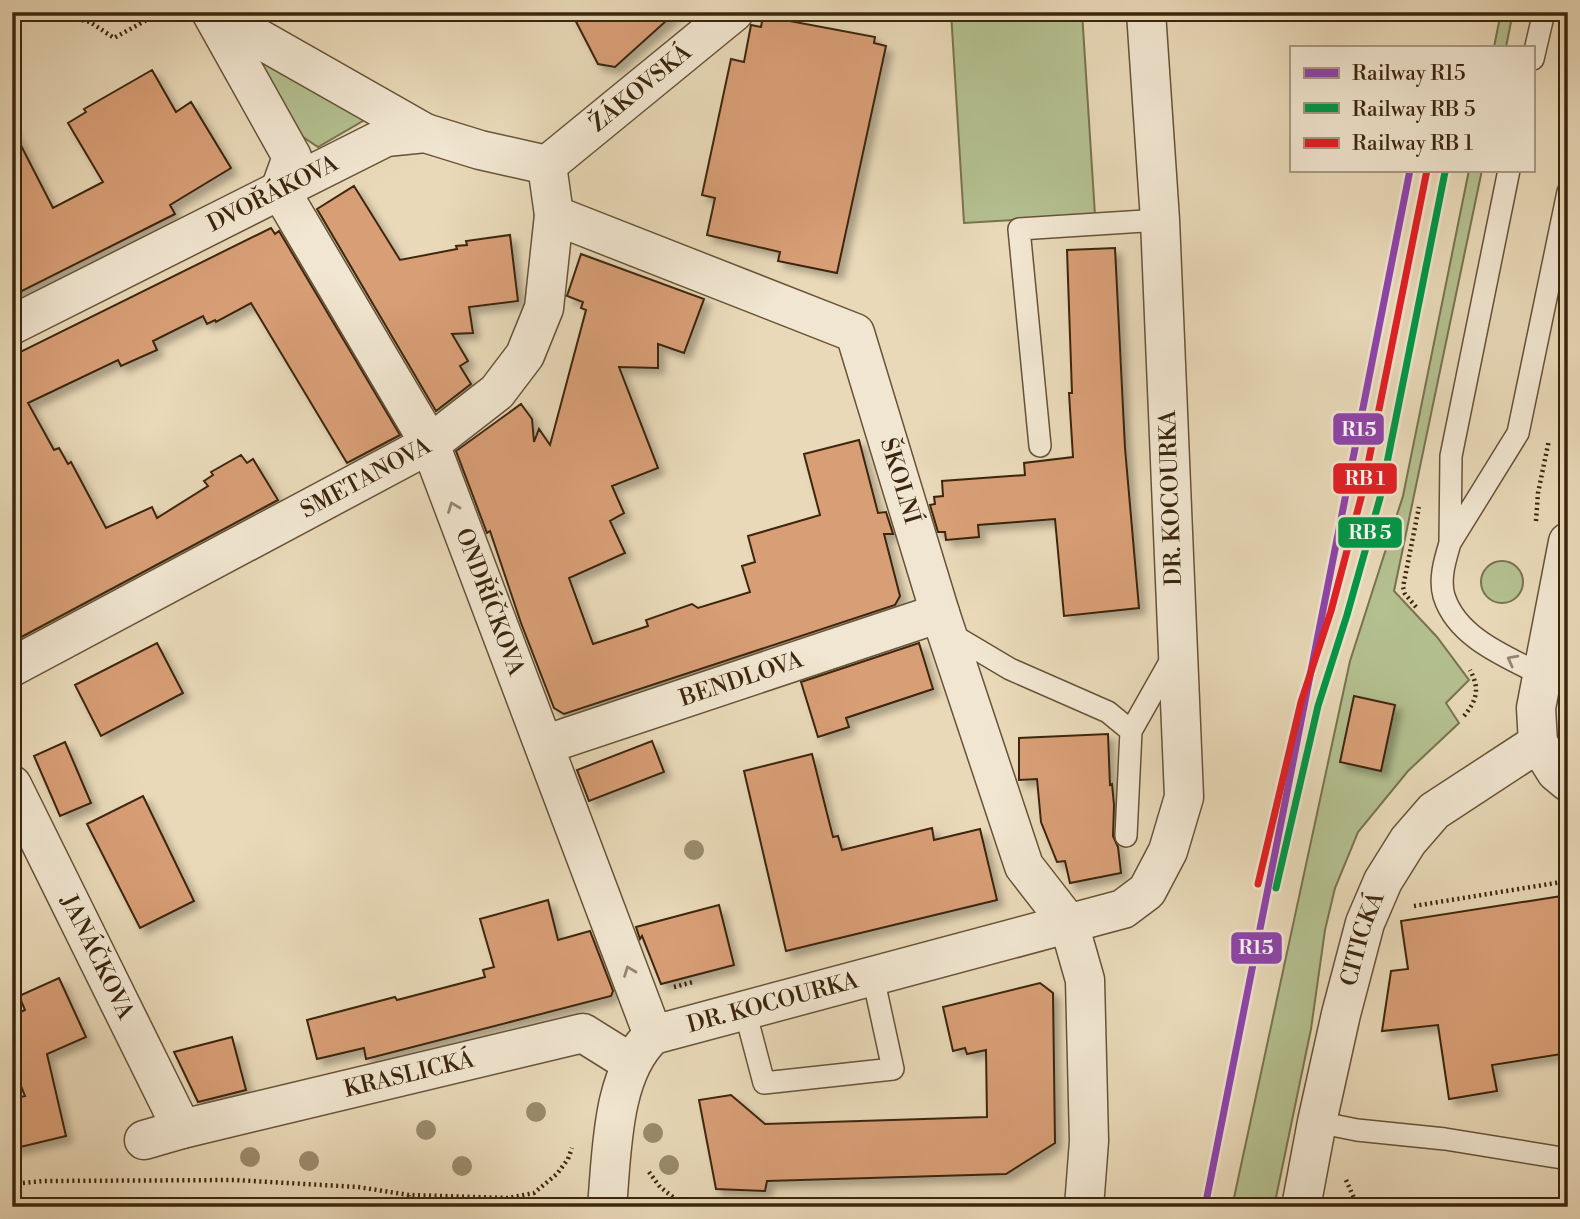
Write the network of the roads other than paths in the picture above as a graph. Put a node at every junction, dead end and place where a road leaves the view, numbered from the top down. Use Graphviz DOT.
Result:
graph roads {
  1 [pos="211,12"];
  2 [pos="734,12"];
  3 [pos="1146,12"];
  4 [pos="1544,12"];
  5 [pos="1534,55"];
  6 [pos="425,133"];
  7 [pos="547,165"];
  8 [pos="1509,172"];
  9 [pos="280,190"];
  10 [pos="1568,192"];
  11 [pos="554,215"];
  12 [pos="1160,220"];
  13 [pos="12,325"];
  14 [pos="430,444"];
  15 [pos="1040,446"];
  16 [pos="1552,537"];
  17 [pos="1450,543"];
  18 [pos="942,622"];
  19 [pos="1177,649"];
  20 [pos="12,667"];
  21 [pos="1542,675"];
  22 [pos="1130,732"];
  23 [pos="1538,743"];
  24 [pos="544,745"];
  25 [pos="1568,782"];
  26 [pos="12,785"];
  27 [pos="1126,836"];
  28 [pos="1069,925"];
  29 [pos="873,976"];
  30 [pos="745,1011"];
  31 [pos="642,1049"];
  32 [pos="1317,1122"];
  33 [pos="182,1129"];
  34 [pos="144,1140"];
  35 [pos="1562,1158"];
  36 [pos="607,1207"];
  37 [pos="1084,1207"];
  38 [pos="1301,1207"];
  1 -- 6 [label="street"];
  1 -- 9 [label="street"];
  2 -- 7 [label="street, ŽÁKOVSKÁ"];
  3 -- 12 [label="street, DR. KOCOURKA"];
  4 -- 5 [label="lane"];
  6 -- 7 [label="street, DVOŘÁKOVA"];
  6 -- 9 [label="street, DVOŘÁKOVA"];
  7 -- 11 [label="street, SMETANOVA"];
  8 -- 17 [label="lane"];
  9 -- 13 [label="street, DVOŘÁKOVA"];
  9 -- 14 [label="street, ONDŘÍČKOVA"];
  10 -- 17 [label="lane"];
  11 -- 14 [label="street, SMETANOVA"];
  11 -- 18 [label="street, ŠKOLNÍ"];
  12 -- 15 [label="lane"];
  12 -- 19 [label="street, DR. KOCOURKA"];
  14 -- 20 [label="street, SMETANOVA"];
  24 -- 14 [label="street, ONDŘÍČKOVA, one-way"];
  16 -- 21 [label="street"];
  21 -- 17 [label="lane, one-way"];
  18 -- 22 [label="lane"];
  18 -- 24 [label="street, BENDLOVA"];
  18 -- 28 [label="street, ŠKOLNÍ"];
  19 -- 22 [label="lane"];
  19 -- 28 [label="street, DR. KOCOURKA"];
  21 -- 23 [label="street"];
  22 -- 27 [label="lane"];
  23 -- 25 [label="street"];
  23 -- 32 [label="street, CITICKÁ"];
  31 -- 24 [label="street, ONDŘÍČKOVA, one-way"];
  26 -- 33 [label="street, JANÁČKOVA"];
  28 -- 29 [label="street, DR. KOCOURKA"];
  28 -- 37 [label="street"];
  29 -- 30 [label="street, DR. KOCOURKA"];
  29 -- 30 [label="lane"];
  30 -- 31 [label="street, DR. KOCOURKA"];
  31 -- 33 [label="street, KRASLICKÁ"];
  31 -- 36 [label="street"];
  32 -- 35 [label="lane"];
  32 -- 38 [label="street, CITICKÁ"];
  33 -- 34 [label="street, KRASLICKÁ"];
}
